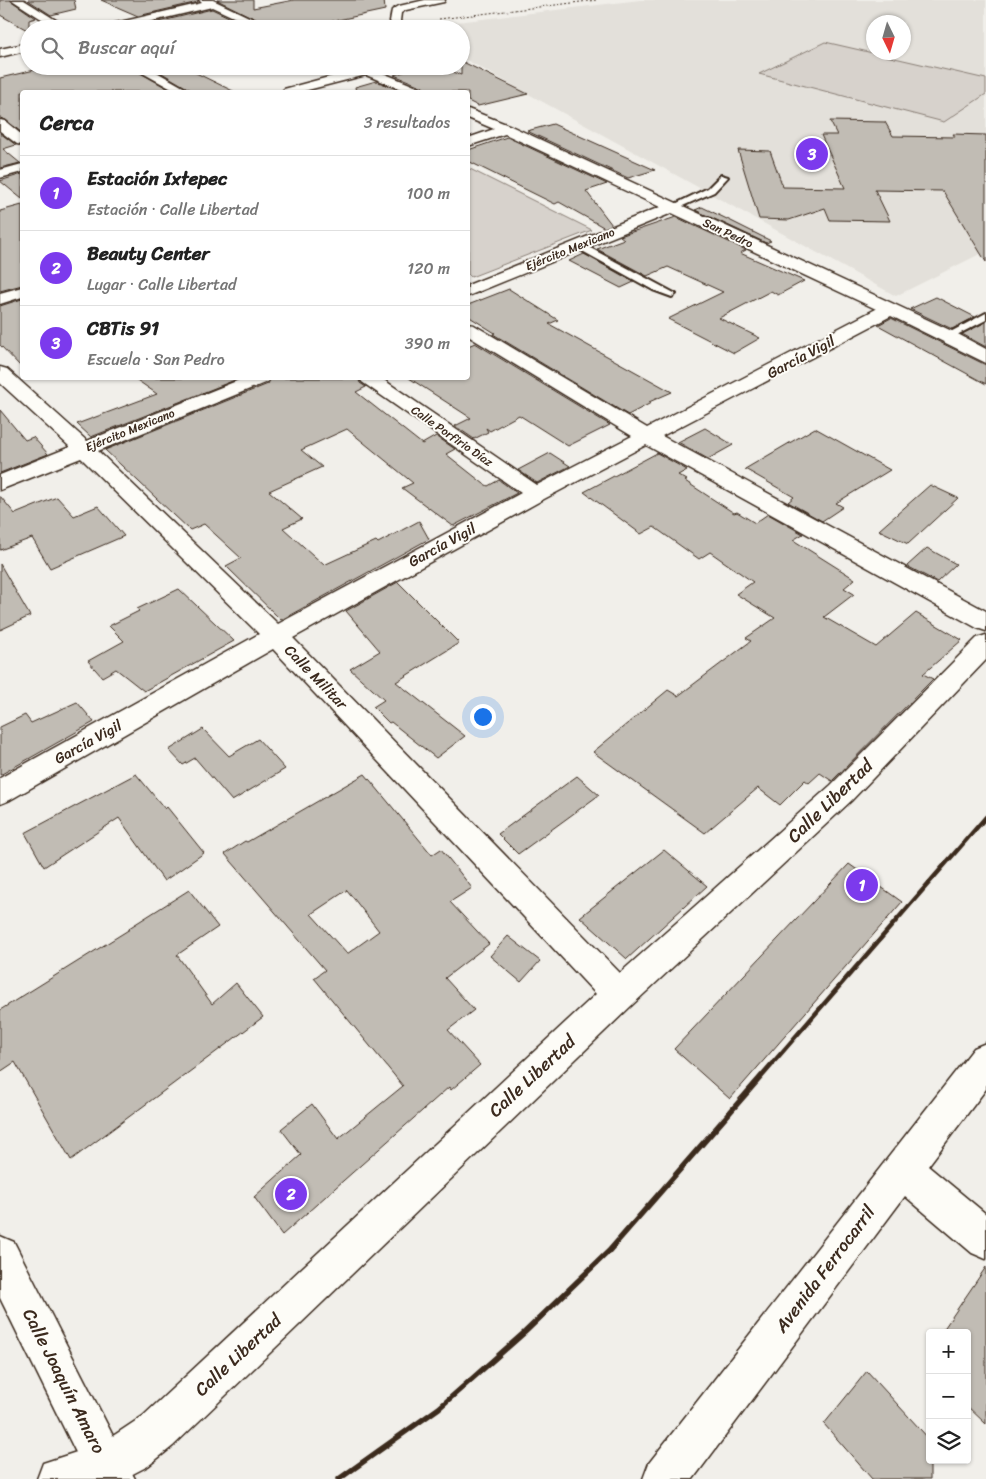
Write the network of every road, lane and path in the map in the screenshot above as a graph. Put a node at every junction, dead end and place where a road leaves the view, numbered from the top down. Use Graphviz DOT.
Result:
graph roads {
  1 [pos="17,0"];
  2 [pos="440,0"];
  3 [pos="597,0"];
  4 [pos="208,2"];
  5 [pos="50,20"];
  6 [pos="138,20"];
  7 [pos="249,20"];
  8 [pos="395,20"];
  9 [pos="450,20"];
  10 [pos="20,48"];
  11 [pos="0,53"];
  12 [pos="153,75"];
  13 [pos="340,75"];
  14 [pos="378,75"];
  15 [pos="182,90"];
  16 [pos="294,90"];
  17 [pos="413,90"];
  18 [pos="470,114"];
  19 [pos="0,124"];
  20 [pos="506,129"];
  21 [pos="20,139"];
  22 [pos="470,141"];
  23 [pos="20,169"];
  24 [pos="0,174"];
  25 [pos="724,176"];
  26 [pos="673,207"];
  27 [pos="578,245"];
  28 [pos="470,290"];
  29 [pos="20,293"];
  30 [pos="672,294"];
  31 [pos="0,299"];
  32 [pos="890,309"];
  33 [pos="986,316"];
  34 [pos="470,331"];
  35 [pos="948,336"];
  36 [pos="986,357"];
  37 [pos="0,373"];
  38 [pos="255,380"];
  39 [pos="372,380"];
  40 [pos="648,437"];
  41 [pos="83,448"];
  42 [pos="0,483"];
  43 [pos="536,494"];
  44 [pos="986,622"];
  45 [pos="276,636"];
  46 [pos="986,644"];
  47 [pos="0,792"];
  48 [pos="619,994"];
  49 [pos="986,1060"];
  50 [pos="902,1169"];
  51 [pos="986,1239"];
  52 [pos="0,1256"];
  53 [pos="110,1472"];
  54 [pos="59,1479"];
  55 [pos="664,1479"];
  1 -- 5 [label="street"];
  2 -- 8 [label="street"];
  3 -- 9 [label="path"];
  4 -- 6 [label="street"];
  4 -- 7 [label="street"];
  10 -- 11 [label="street"];
  12 -- 15 [label="street"];
  13 -- 16 [label="street"];
  14 -- 17 [label="street"];
  18 -- 20 [label="street, San Pedro"];
  19 -- 21 [label="street"];
  20 -- 22 [label="street"];
  20 -- 26 [label="street, San Pedro"];
  23 -- 24 [label="street"];
  25 -- 26 [label="lane"];
  26 -- 27 [label="street, Ejército Mexicano"];
  26 -- 32 [label="street, San Pedro"];
  27 -- 28 [label="street, Ejército Mexicano"];
  27 -- 30 [label="lane"];
  29 -- 31 [label="street"];
  32 -- 35 [label="street, San Pedro"];
  32 -- 40 [label="street, García Vigil"];
  33 -- 35 [label="lane"];
  34 -- 40 [label="street"];
  35 -- 36 [label="street, San Pedro"];
  37 -- 41 [label="street, Calle Militar"];
  38 -- 41 [label="street, Ejército Mexicano"];
  39 -- 43 [label="street, Calle Porfirio Díaz"];
  40 -- 43 [label="street, García Vigil"];
  40 -- 44 [label="street"];
  41 -- 42 [label="street, Ejército Mexicano"];
  41 -- 45 [label="street, Calle Militar"];
  43 -- 45 [label="street, García Vigil"];
  45 -- 47 [label="street, García Vigil"];
  45 -- 48 [label="street, Calle Militar"];
  46 -- 48 [label="street, Calle Libertad"];
  48 -- 53 [label="street, Calle Libertad"];
  49 -- 50 [label="street, Avenida Ferrocarril"];
  50 -- 51 [label="street"];
  50 -- 55 [label="street, Avenida Ferrocarril"];
  52 -- 53 [label="street, Calle Joaquín Amaro"];
  53 -- 54 [label="street, Calle Libertad"];
}
